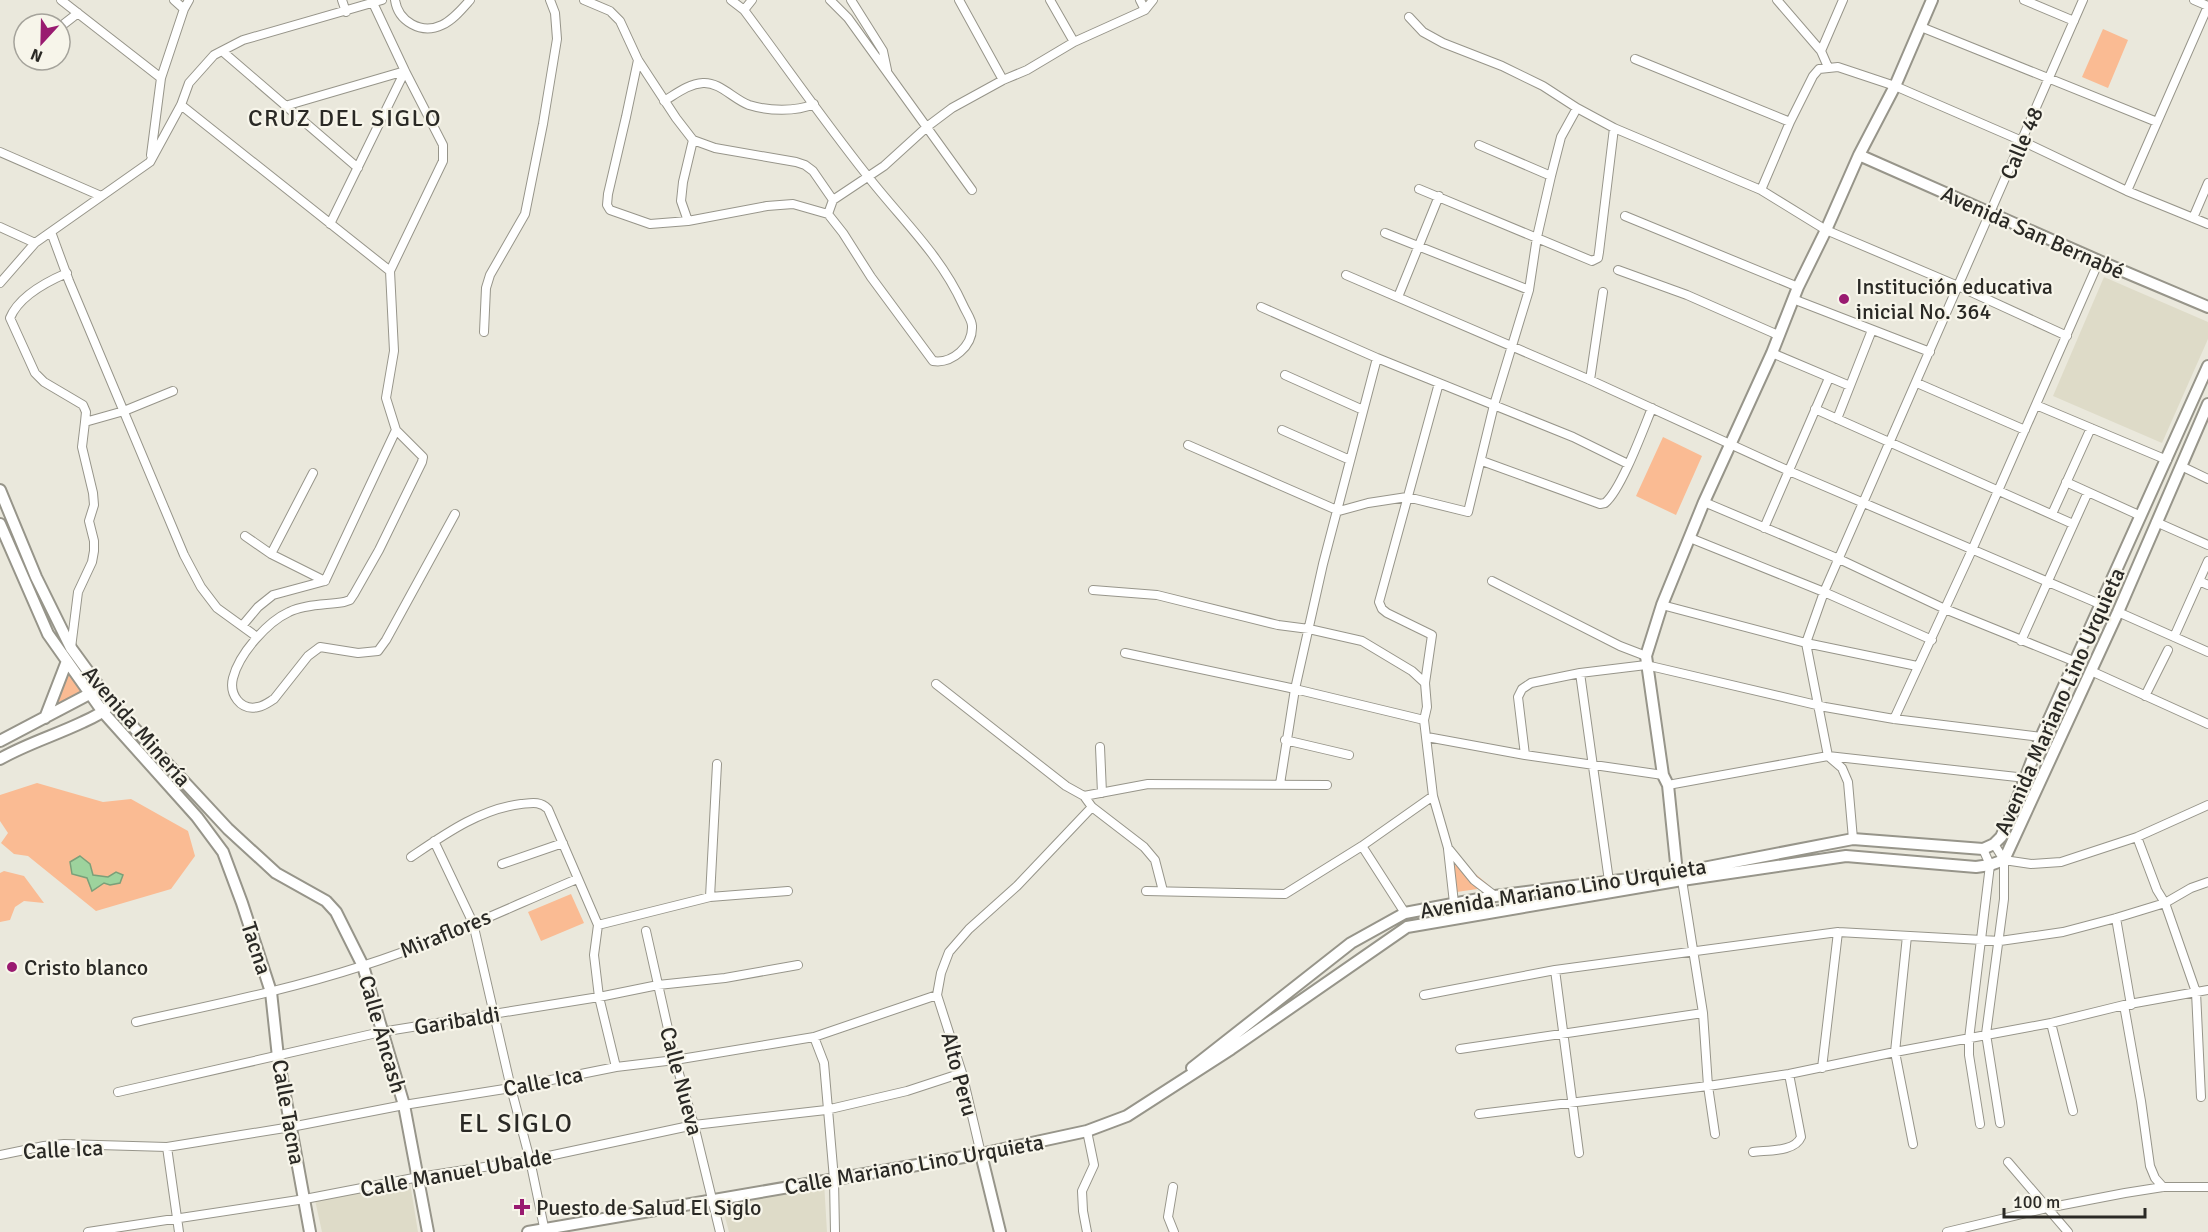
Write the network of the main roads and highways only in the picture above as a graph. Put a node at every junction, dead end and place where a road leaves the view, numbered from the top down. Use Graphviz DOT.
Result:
graph roads {
  1 [pos="1932,0"];
  2 [pos="1859,155"];
  3 [pos="2208,307"];
  4 [pos="2208,366"];
  5 [pos="2208,404"];
  6 [pos="0,490"];
  7 [pos="0,524"];
  8 [pos="67,661"];
  9 [pos="95,691"];
  10 [pos="111,703"];
  11 [pos="103,712"];
  12 [pos="45,718"];
  13 [pos="2,740"];
  14 [pos="13,752"];
  15 [pos="0,759"];
  16 [pos="276,873"];
  17 [pos="1679,877"];
  18 [pos="243,903"];
  19 [pos="271,992"];
  20 [pos="1164,1092"];
  21 [pos="981,1154"];
  22 [pos="545,1230"];
  23 [pos="310,1232"];
  24 [pos="428,1232"];
  25 [pos="528,1232"];
  26 [pos="1000,1232"];
  1 -- 2 [label="main road"];
  2 -- 3 [label="main road, Avenida San Bernabé"];
  2 -- 17 [label="main road"];
  4 -- 17 [label="main road, Avenida Mariano Lino Urquieta"];
  5 -- 17 [label="main road, Avenida Mariano Lino Urquieta"];
  6 -- 9 [label="main road, Avenida Minería"];
  7 -- 8 [label="main road, Avenida Minería"];
  8 -- 9 [label="main road, Avenida Minería"];
  8 -- 12 [label="main road"];
  9 -- 10 [label="main road, Avenida Minería"];
  9 -- 11 [label="main road, Avenida Minería"];
  9 -- 12 [label="main road"];
  10 -- 11 [label="main road"];
  10 -- 16 [label="main road, Avenida Minería"];
  11 -- 14 [label="main road"];
  11 -- 18 [label="main road, Avenida Minería"];
  12 -- 13 [label="main road"];
  13 -- 14 [label="main road"];
  14 -- 15 [label="main road"];
  16 -- 24 [label="main road, Calle Áncash"];
  17 -- 20 [label="main road, Avenida Mariano Lino Urquieta"];
  17 -- 20 [label="main road, Avenida Mariano Lino Urquieta"];
  18 -- 19 [label="main road, Tacna"];
  19 -- 23 [label="main road, Calle Tacna"];
  20 -- 21 [label="main road, Calle Mariano Lino Urquieta"];
  21 -- 22 [label="main road, Calle Mariano Lino Urquieta"];
  21 -- 26 [label="main road"];
  22 -- 25 [label="main road, Calle Mariano Lino Urquieta"];
}
